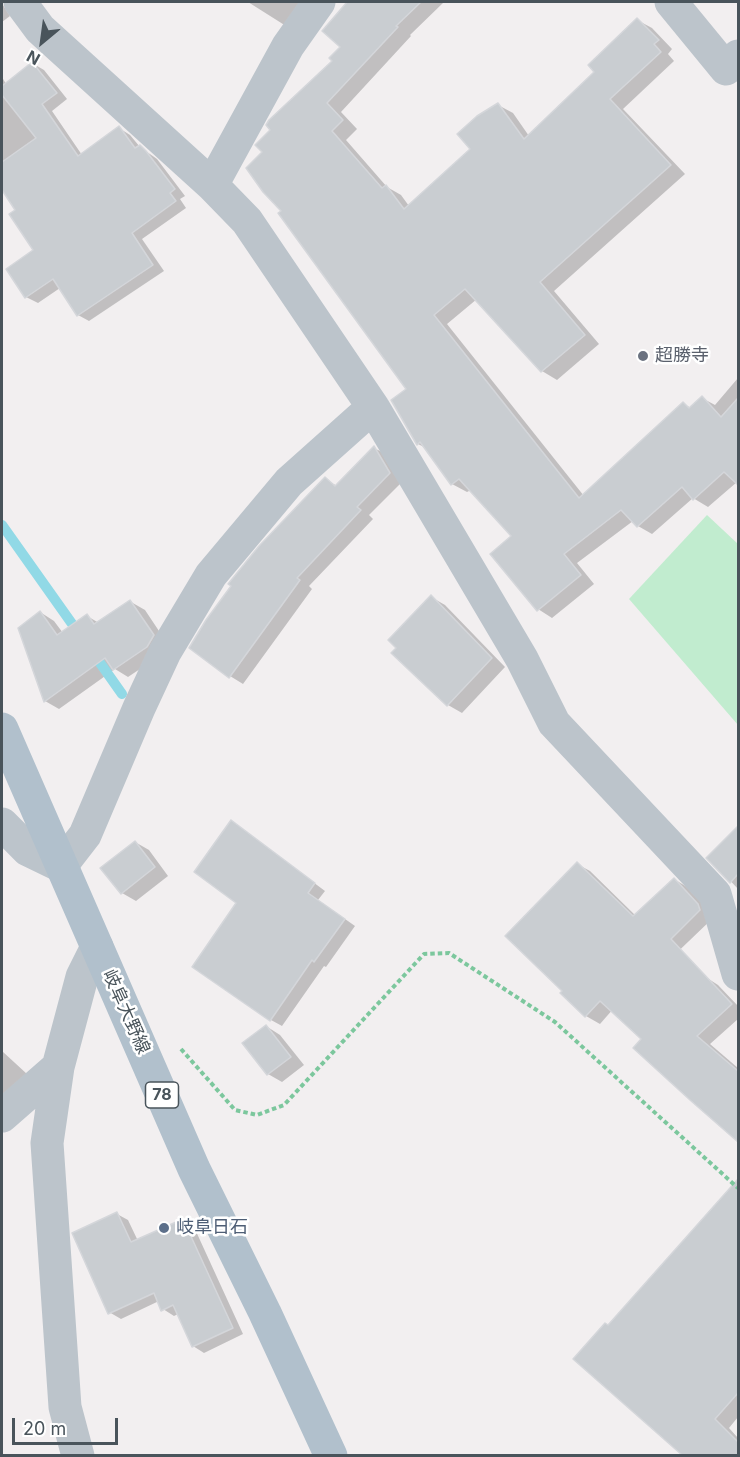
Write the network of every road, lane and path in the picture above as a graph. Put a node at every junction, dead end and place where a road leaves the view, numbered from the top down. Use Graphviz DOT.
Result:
graph roads {
  1 [pos="20,2"];
  2 [pos="320,2"];
  3 [pos="671,2"];
  4 [pos="738,56"];
  5 [pos="212,185"];
  6 [pos="373,407"];
  7 [pos="2,729"];
  8 [pos="2,824"];
  9 [pos="61,866"];
  10 [pos="97,947"];
  11 [pos="738,974"];
  12 [pos="180,1048"];
  13 [pos="57,1067"];
  14 [pos="2,1116"];
  15 [pos="738,1188"];
  16 [pos="78,1455"];
  17 [pos="332,1455"];
  1 -- 5 [label="street"];
  2 -- 5 [label="street"];
  3 -- 4 [label="street"];
  5 -- 6 [label="street"];
  6 -- 9 [label="street"];
  6 -- 11 [label="street"];
  7 -- 9 [label="main road, 岐阜大野線 / 78"];
  8 -- 9 [label="street"];
  9 -- 10 [label="main road, 岐阜大野線 / 78"];
  10 -- 13 [label="street"];
  10 -- 17 [label="main road, 岐阜大野線 / 78"];
  12 -- 15 [label="path"];
  13 -- 14 [label="street"];
  13 -- 16 [label="street"];
}
